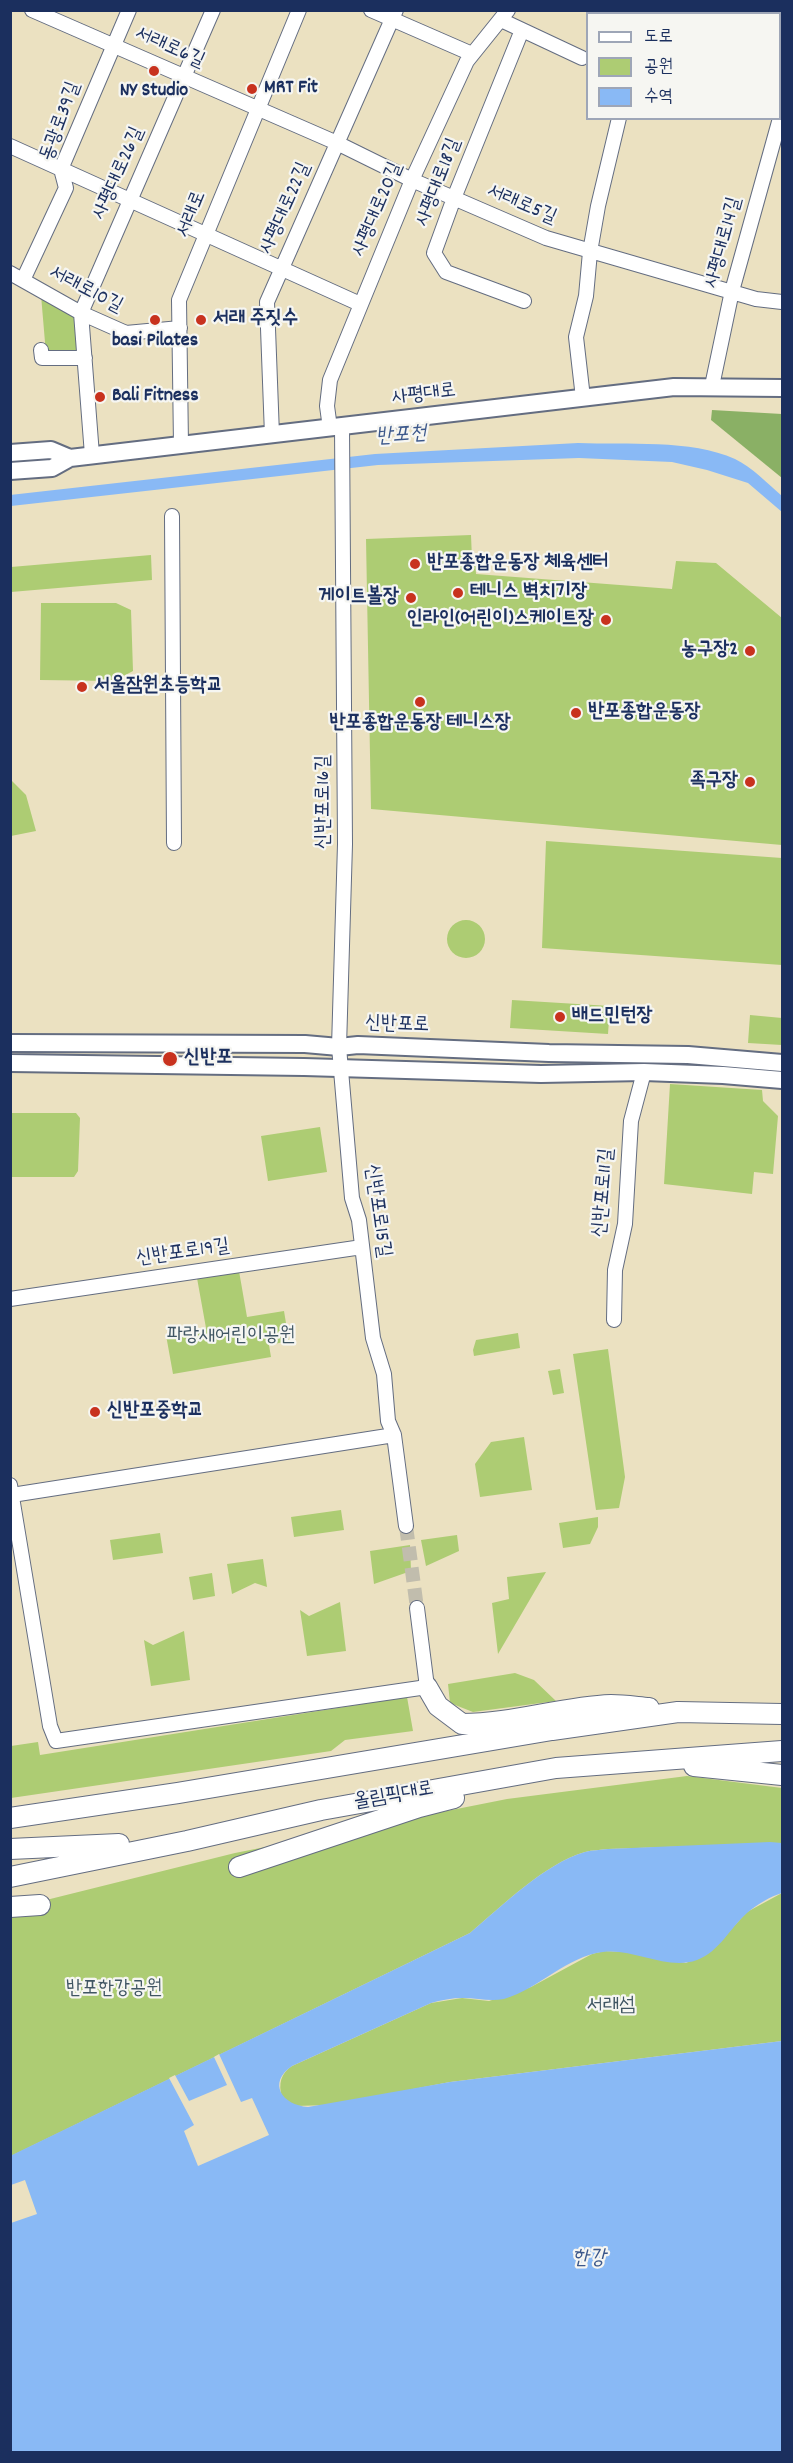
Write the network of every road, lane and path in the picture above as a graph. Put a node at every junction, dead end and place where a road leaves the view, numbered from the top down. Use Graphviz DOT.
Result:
graph roads {
  1 [pos="32,10"];
  2 [pos="129,10"];
  3 [pos="213,10"];
  4 [pos="299,10"];
  5 [pos="371,10"];
  6 [pos="394,15"];
  7 [pos="504,15"];
  8 [pos="522,30"];
  9 [pos="112,46"];
  10 [pos="472,54"];
  11 [pos="582,58"];
  12 [pos="184,77"];
  13 [pos="258,109"];
  14 [pos="619,120"];
  15 [pos="780,120"];
  16 [pos="337,143"];
  17 [pos="10,146"];
  18 [pos="61,169"];
  19 [pos="412,180"];
  20 [pos="454,198"];
  21 [pos="131,199"];
  22 [pos="206,233"];
  23 [pos="590,252"];
  24 [pos="282,268"];
  25 [pos="10,273"];
  26 [pos="23,280"];
  27 [pos="732,291"];
  28 [pos="524,301"];
  29 [pos="783,302"];
  30 [pos="360,304"];
  31 [pos="81,313"];
  32 [pos="180,328"];
  33 [pos="41,350"];
  34 [pos="85,358"];
  35 [pos="712,386"];
  36 [pos="783,388"];
  37 [pos="583,398"];
  38 [pos="336,428"];
  39 [pos="272,435"];
  40 [pos="182,445"];
  41 [pos="10,453"];
  42 [pos="92,455"];
  43 [pos="70,458"];
  44 [pos="10,471"];
  45 [pos="172,516"];
  46 [pos="174,843"];
  47 [pos="10,1043"];
  48 [pos="339,1047"];
  49 [pos="10,1063"];
  50 [pos="783,1063"];
  51 [pos="341,1069"];
  52 [pos="644,1072"];
  53 [pos="783,1080"];
  54 [pos="362,1248"];
  55 [pos="10,1299"];
  56 [pos="614,1320"];
  57 [pos="394,1435"];
  58 [pos="11,1490"];
  59 [pos="406,1526"];
  60 [pos="417,1608"];
  61 [pos="427,1687"];
  62 [pos="678,1712"];
  63 [pos="783,1714"];
  64 [pos="783,1751"];
  65 [pos="656,1760"];
  66 [pos="569,1767"];
  67 [pos="783,1775"];
  68 [pos="10,1818"];
  69 [pos="187,1841"];
  70 [pos="10,1849"];
  71 [pos="239,1868"];
  72 [pos="10,1877"];
  73 [pos="40,1905"];
  74 [pos="10,1907"];
  1 -- 9 [label="street, 서래로6길"];
  2 -- 9 [label="street, 동광로39길"];
  3 -- 12 [label="street, 사평대로26길"];
  4 -- 13 [label="street, 서래로"];
  5 -- 6 [label="street"];
  6 -- 10 [label="street"];
  6 -- 16 [label="street, 사평대로22길"];
  7 -- 8 [label="street, 사평대로20길"];
  7 -- 10 [label="street, 사평대로20길"];
  8 -- 11 [label="street, 사평대로20길"];
  8 -- 20 [label="street, 사평대로18길"];
  9 -- 12 [label="street, 서래로6길"];
  9 -- 18 [label="street, 동광로39길"];
  10 -- 19 [label="street, 사평대로20길"];
  12 -- 13 [label="street, 서래로6길"];
  12 -- 21 [label="street, 사평대로26길"];
  13 -- 16 [label="street, 서래로5길"];
  13 -- 22 [label="street, 서래로"];
  14 -- 23 [label="street"];
  15 -- 27 [label="street, 사평대로14길"];
  16 -- 19 [label="street, 서래로5길"];
  16 -- 24 [label="street, 사평대로22길"];
  17 -- 18 [label="street"];
  18 -- 21 [label="street"];
  18 -- 26 [label="street, 동광로39길"];
  19 -- 20 [label="street, 서래로5길"];
  19 -- 30 [label="street, 사평대로20길"];
  20 -- 23 [label="street, 서래로5길"];
  20 -- 28 [label="street, 사평대로18길"];
  21 -- 22 [label="street"];
  21 -- 31 [label="street, 사평대로26길"];
  22 -- 24 [label="street"];
  22 -- 32 [label="street, 서래로"];
  23 -- 27 [label="street, 서래로5길"];
  23 -- 37 [label="street"];
  24 -- 30 [label="street"];
  24 -- 39 [label="street, 사평대로22길"];
  25 -- 26 [label="street, 서래로10길"];
  26 -- 31 [label="street, 서래로10길"];
  27 -- 29 [label="street, 서래로5길"];
  27 -- 35 [label="street, 사평대로14길"];
  30 -- 38 [label="street, 사평대로20길"];
  31 -- 32 [label="street, 서래로10길"];
  31 -- 34 [label="street, 사평대로26길"];
  32 -- 40 [label="street, 서래로"];
  33 -- 34 [label="street"];
  34 -- 42 [label="street, 사평대로26길"];
  35 -- 36 [label="main road, 사평대로"];
  35 -- 37 [label="main road, 사평대로"];
  37 -- 38 [label="main road, 사평대로"];
  38 -- 39 [label="main road, 사평대로"];
  38 -- 48 [label="street, 신반포로16길"];
  39 -- 40 [label="main road, 사평대로"];
  40 -- 42 [label="main road, 사평대로"];
  41 -- 43 [label="main road, 사평대로"];
  42 -- 43 [label="main road, 사평대로"];
  43 -- 44 [label="main road, 사평대로"];
  45 -- 46 [label="street"];
  47 -- 48 [label="main road, 신반포로"];
  48 -- 50 [label="main road, 신반포로"];
  48 -- 51 [label="street, 신반포로16길"];
  49 -- 51 [label="main road"];
  51 -- 52 [label="main road"];
  51 -- 54 [label="street, 신반포로15길"];
  52 -- 53 [label="main road"];
  52 -- 56 [label="street, 신반포로11길"];
  54 -- 55 [label="street, 신반포로19길"];
  54 -- 57 [label="street, 신반포로15길"];
  57 -- 58 [label="street"];
  57 -- 59 [label="street, 신반포로15길"];
  58 -- 61 [label="street"];
  60 -- 61 [label="street"];
  61 -- 62 [label="highway"];
  62 -- 63 [label="highway, 올림픽대로"];
  62 -- 68 [label="highway, 올림픽대로"];
  64 -- 65 [label="highway, 올림픽대로"];
  65 -- 66 [label="highway, 올림픽대로"];
  65 -- 67 [label="highway"];
  66 -- 69 [label="highway, 올림픽대로"];
  66 -- 71 [label="highway"];
  69 -- 70 [label="highway"];
  69 -- 72 [label="highway, 올림픽대로"];
  73 -- 74 [label="highway"];
}
